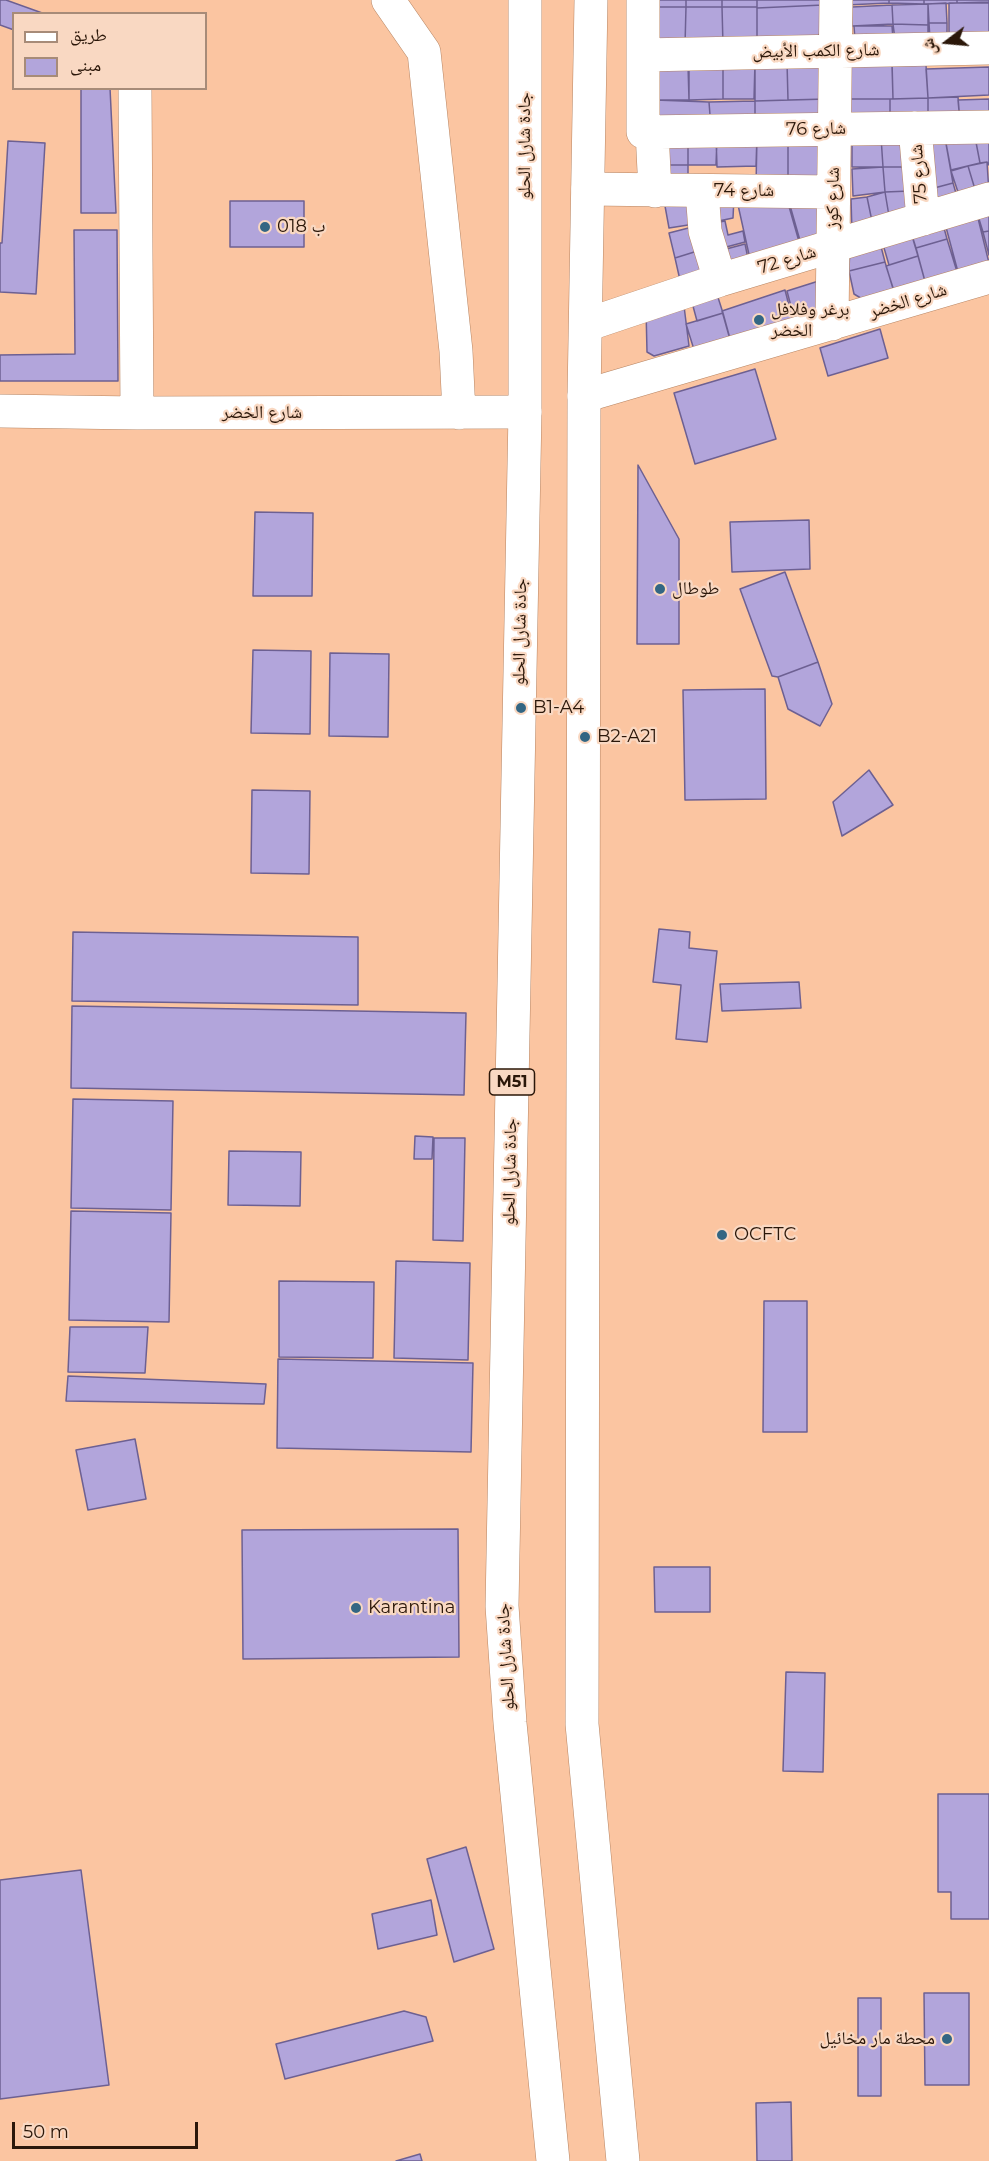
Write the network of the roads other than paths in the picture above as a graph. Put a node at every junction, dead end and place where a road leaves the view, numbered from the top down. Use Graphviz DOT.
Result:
graph roads {
  1 [pos="388,0"];
  2 [pos="525,0"];
  3 [pos="591,0"];
  4 [pos="643,0"];
  5 [pos="836,0"];
  6 [pos="989,48"];
  7 [pos="836,50"];
  8 [pos="643,55"];
  9 [pos="135,90"];
  10 [pos="989,127"];
  11 [pos="915,128"];
  12 [pos="834,129"];
  13 [pos="648,132"];
  14 [pos="588,189"];
  15 [pos="655,191"];
  16 [pos="702,191"];
  17 [pos="833,192"];
  18 [pos="989,199"];
  19 [pos="923,219"];
  20 [pos="833,246"];
  21 [pos="989,277"];
  22 [pos="720,280"];
  23 [pos="832,324"];
  24 [pos="586,325"];
  25 [pos="584,396"];
  26 [pos="0,411"];
  27 [pos="525,412"];
  28 [pos="137,413"];
  29 [pos="459,413"];
  30 [pos="553,2161"];
  31 [pos="623,2161"];
  1 -- 29 [label="main road"];
  2 -- 27 [label="main road, جادة شارل الحلو / M51"];
  3 -- 14 [label="main road"];
  4 -- 8 [label="main road"];
  5 -- 7 [label="main road, شارع كوز"];
  6 -- 7 [label="main road, شارع الكمب الأبيض"];
  7 -- 8 [label="main road, شارع الكمب الأبيض"];
  7 -- 12 [label="main road, شارع كوز"];
  8 -- 13 [label="main road"];
  9 -- 28 [label="main road"];
  10 -- 11 [label="main road, شارع 76"];
  11 -- 12 [label="main road, شارع 76"];
  11 -- 19 [label="main road, شارع 75"];
  12 -- 13 [label="main road, شارع 76"];
  12 -- 17 [label="main road, شارع كوز"];
  13 -- 15 [label="main road"];
  14 -- 15 [label="main road, شارع 74"];
  14 -- 24 [label="main road"];
  15 -- 16 [label="main road, شارع 74"];
  16 -- 17 [label="main road, شارع 74"];
  16 -- 22 [label="main road"];
  17 -- 20 [label="main road, شارع كوز"];
  18 -- 19 [label="main road, شارع 72"];
  19 -- 20 [label="main road, شارع 72"];
  20 -- 22 [label="main road, شارع 72"];
  20 -- 23 [label="main road, شارع كوز"];
  21 -- 23 [label="main road, شارع الخضر"];
  22 -- 24 [label="main road, شارع 72"];
  23 -- 25 [label="main road, شارع الخضر"];
  24 -- 25 [label="main road"];
  25 -- 31 [label="main road"];
  26 -- 28 [label="main road, شارع الخضر"];
  27 -- 29 [label="main road, شارع الخضر"];
  27 -- 30 [label="main road, جادة شارل الحلو / M51"];
  28 -- 29 [label="main road, شارع الخضر"];
}
